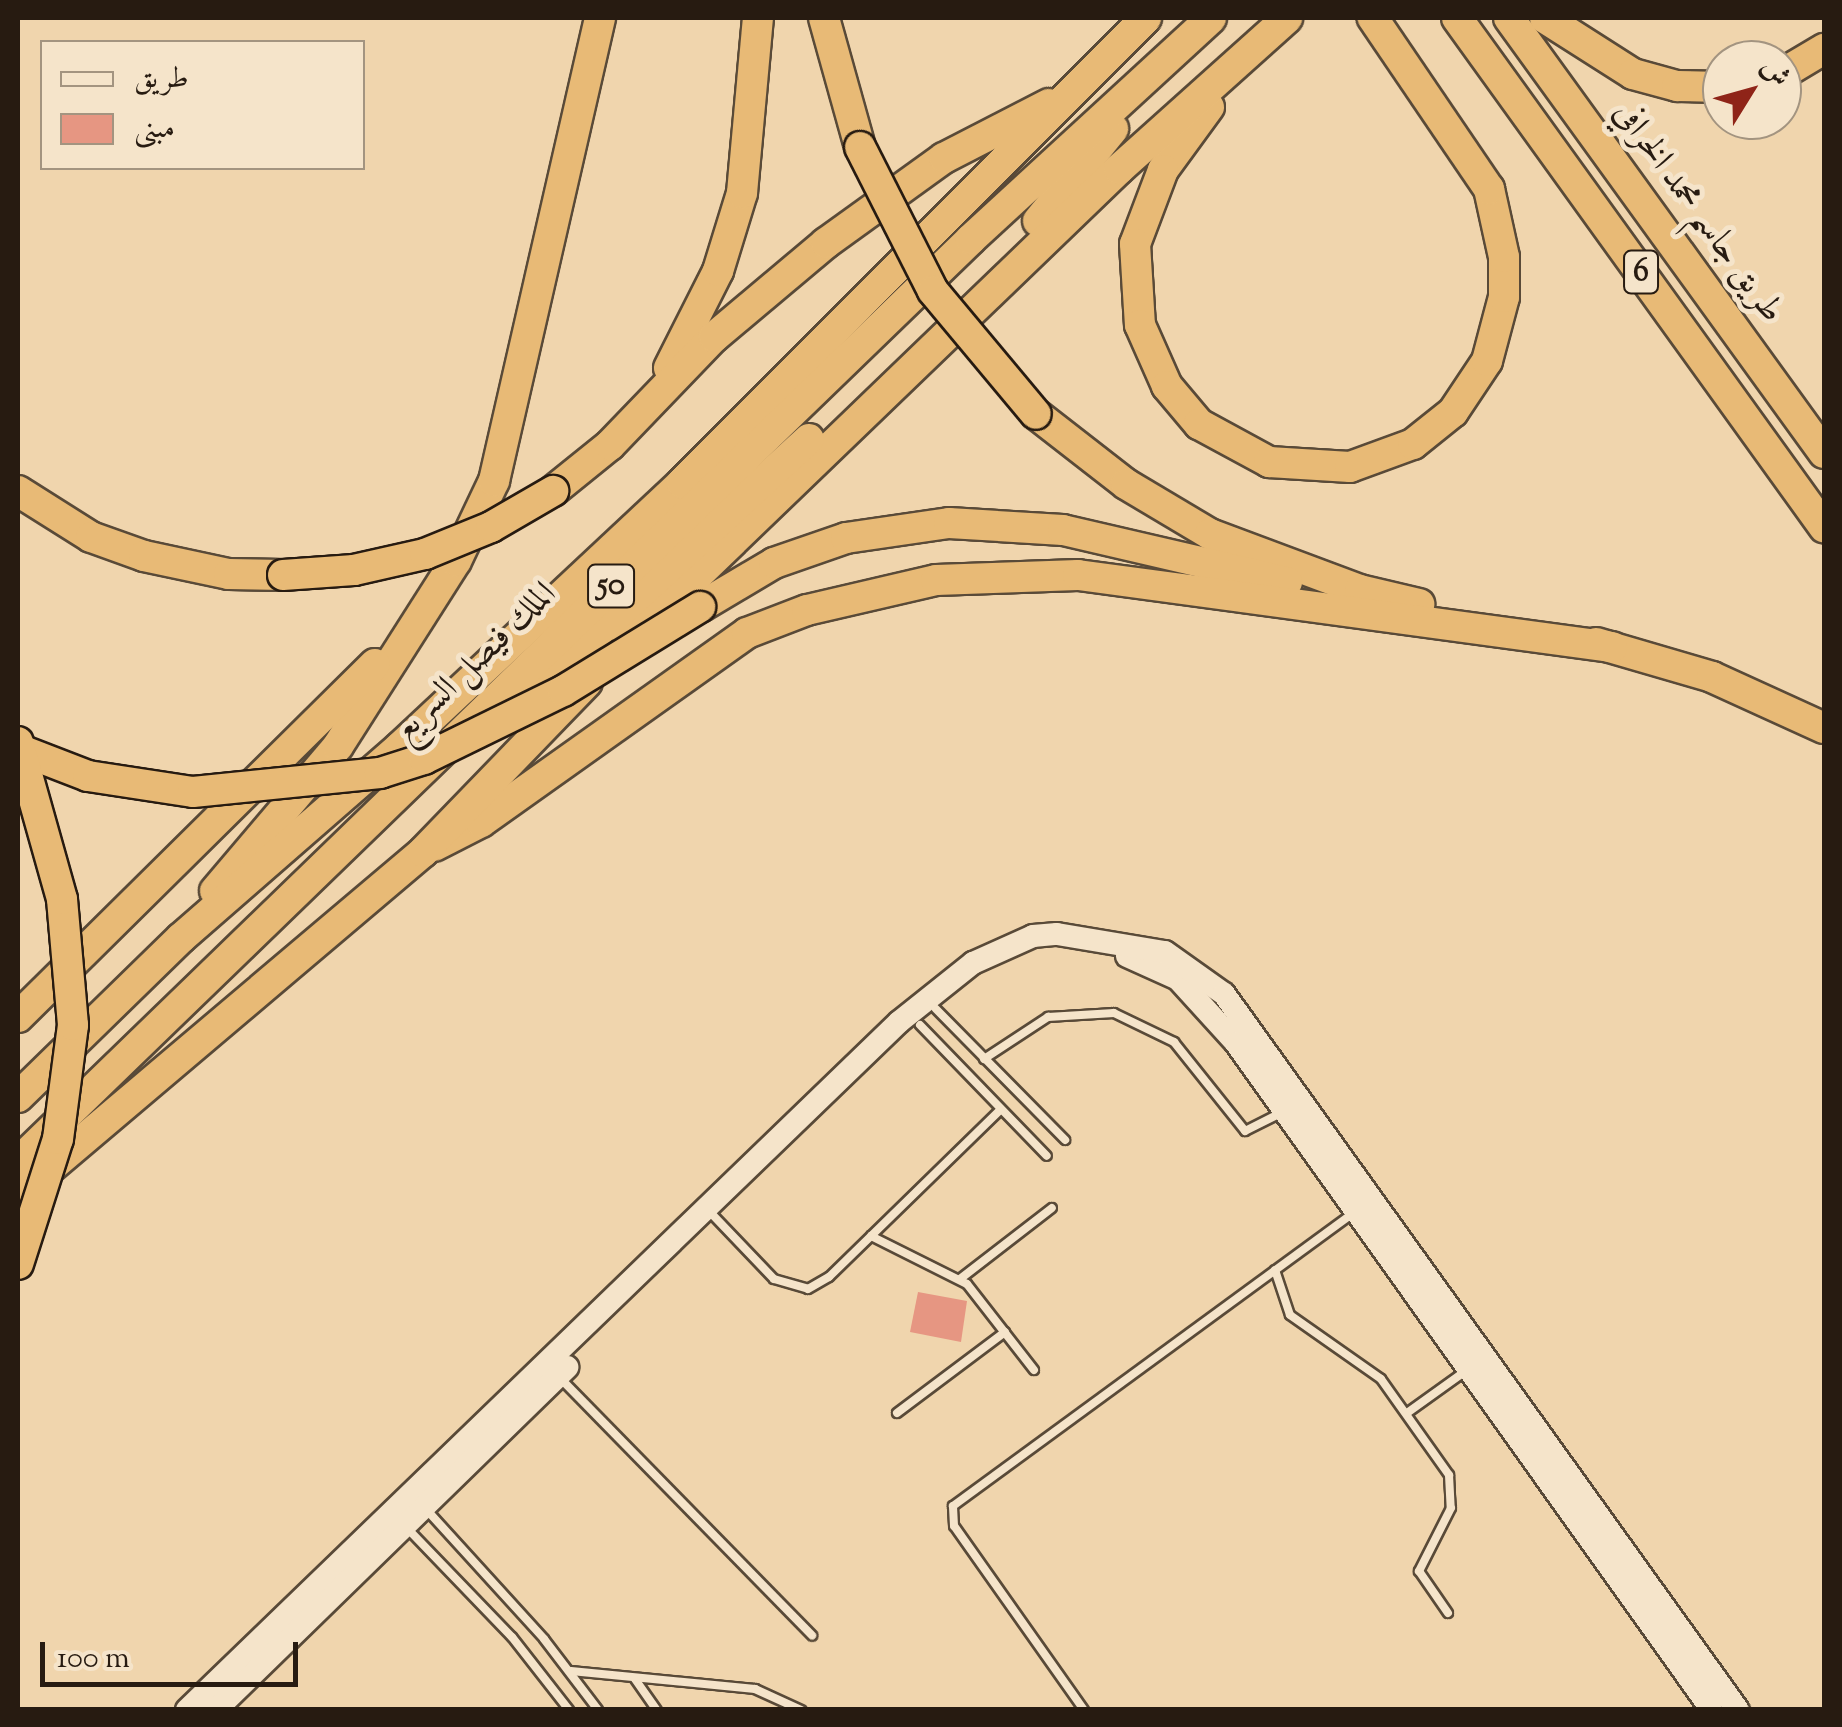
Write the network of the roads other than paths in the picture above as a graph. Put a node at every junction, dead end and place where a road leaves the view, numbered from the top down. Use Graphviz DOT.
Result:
graph roads {
  1 [pos="600,18"];
  2 [pos="758,18"];
  3 [pos="824,18"];
  4 [pos="1146,18"];
  5 [pos="1211,18"];
  6 [pos="1287,18"];
  7 [pos="1457,18"];
  8 [pos="1508,18"];
  9 [pos="1545,18"];
  10 [pos="1379,26"];
  11 [pos="1261,42"];
  12 [pos="1824,49"];
  13 [pos="1802,62"];
  14 [pos="1150,78"];
  15 [pos="1702,87"];
  16 [pos="1066,98"];
  17 [pos="646,407"];
  18 [pos="1824,453"];
  19 [pos="18,491"];
  20 [pos="1824,527"];
  21 [pos="1360,590"];
  22 [pos="405,634"];
  23 [pos="1612,647"];
  24 [pos="506,717"];
  25 [pos="1824,728"];
  26 [pos="18,745"];
  27 [pos="423,852"];
  28 [pos="181,938"];
  29 [pos="928,1016"];
  30 [pos="18,1017"];
  31 [pos="984,1059"];
  32 [pos="18,1097"];
  33 [pos="1294,1104"];
  34 [pos="1032,1107"];
  35 [pos="1001,1108"];
  36 [pos="1015,1124"];
  37 [pos="1065,1140"];
  38 [pos="1047,1156"];
  39 [pos="18,1162"];
  40 [pos="18,1194"];
  41 [pos="1366,1204"];
  42 [pos="1052,1208"];
  43 [pos="713,1215"];
  44 [pos="871,1236"];
  45 [pos="18,1264"];
  46 [pos="1274,1270"];
  47 [pos="960,1279"];
  48 [pos="1005,1332"];
  49 [pos="1469,1368"];
  50 [pos="1034,1370"];
  51 [pos="553,1371"];
  52 [pos="896,1413"];
  53 [pos="1407,1413"];
  54 [pos="419,1501"];
  55 [pos="400,1520"];
  56 [pos="1448,1613"];
  57 [pos="812,1635"];
  58 [pos="570,1671"];
  59 [pos="635,1679"];
  60 [pos="187,1710"];
  61 [pos="216,1710"];
  62 [pos="568,1710"];
  63 [pos="598,1710"];
  64 [pos="657,1710"];
  65 [pos="801,1710"];
  66 [pos="1084,1710"];
  67 [pos="1712,1710"];
  68 [pos="1738,1710"];
  1 -- 22 [label="highway"];
  2 -- 17 [label="highway"];
  3 -- 21 [label="highway, bridge"];
  4 -- 16 [label="highway, الملك فيصل السريع / 50"];
  5 -- 14 [label="highway, الملك فيصل السريع / 50"];
  6 -- 11 [label="highway"];
  7 -- 20 [label="highway, 6"];
  8 -- 18 [label="highway, طريق جاسم محمد الخرافي / 6"];
  9 -- 15 [label="highway"];
  10 -- 11 [label="highway"];
  11 -- 27 [label="highway"];
  12 -- 13 [label="highway"];
  14 -- 24 [label="highway"];
  14 -- 39 [label="highway, الملك فيصل السريع / 50"];
  16 -- 17 [label="highway"];
  16 -- 28 [label="highway, الملك فيصل السريع / 50"];
  17 -- 19 [label="highway, bridge"];
  21 -- 23 [label="highway"];
  21 -- 24 [label="highway, bridge"];
  22 -- 28 [label="highway"];
  22 -- 30 [label="highway"];
  23 -- 25 [label="highway"];
  23 -- 27 [label="highway"];
  24 -- 26 [label="highway, bridge"];
  26 -- 45 [label="highway, bridge"];
  27 -- 40 [label="highway"];
  28 -- 32 [label="highway, الملك فيصل السريع / 50"];
  29 -- 31 [label="lane"];
  29 -- 33 [label="street"];
  29 -- 35 [label="lane"];
  29 -- 43 [label="street"];
  31 -- 33 [label="lane"];
  31 -- 34 [label="lane"];
  33 -- 41 [label="street"];
  33 -- 43 [label="street"];
  34 -- 36 [label="lane"];
  34 -- 37 [label="lane"];
  35 -- 36 [label="lane"];
  35 -- 44 [label="lane"];
  36 -- 38 [label="lane"];
  41 -- 46 [label="lane"];
  41 -- 49 [label="street"];
  41 -- 68 [label="street"];
  42 -- 47 [label="lane"];
  43 -- 44 [label="lane"];
  43 -- 51 [label="street"];
  44 -- 47 [label="lane"];
  46 -- 53 [label="lane"];
  46 -- 66 [label="lane"];
  47 -- 48 [label="lane"];
  48 -- 50 [label="lane"];
  48 -- 52 [label="lane"];
  49 -- 53 [label="lane"];
  49 -- 67 [label="street"];
  51 -- 54 [label="street"];
  51 -- 57 [label="lane"];
  53 -- 56 [label="lane"];
  54 -- 55 [label="street"];
  54 -- 58 [label="lane"];
  55 -- 60 [label="street"];
  55 -- 61 [label="street"];
  55 -- 62 [label="lane"];
  58 -- 59 [label="lane"];
  58 -- 63 [label="lane"];
  59 -- 64 [label="lane"];
  59 -- 65 [label="lane"];
}
